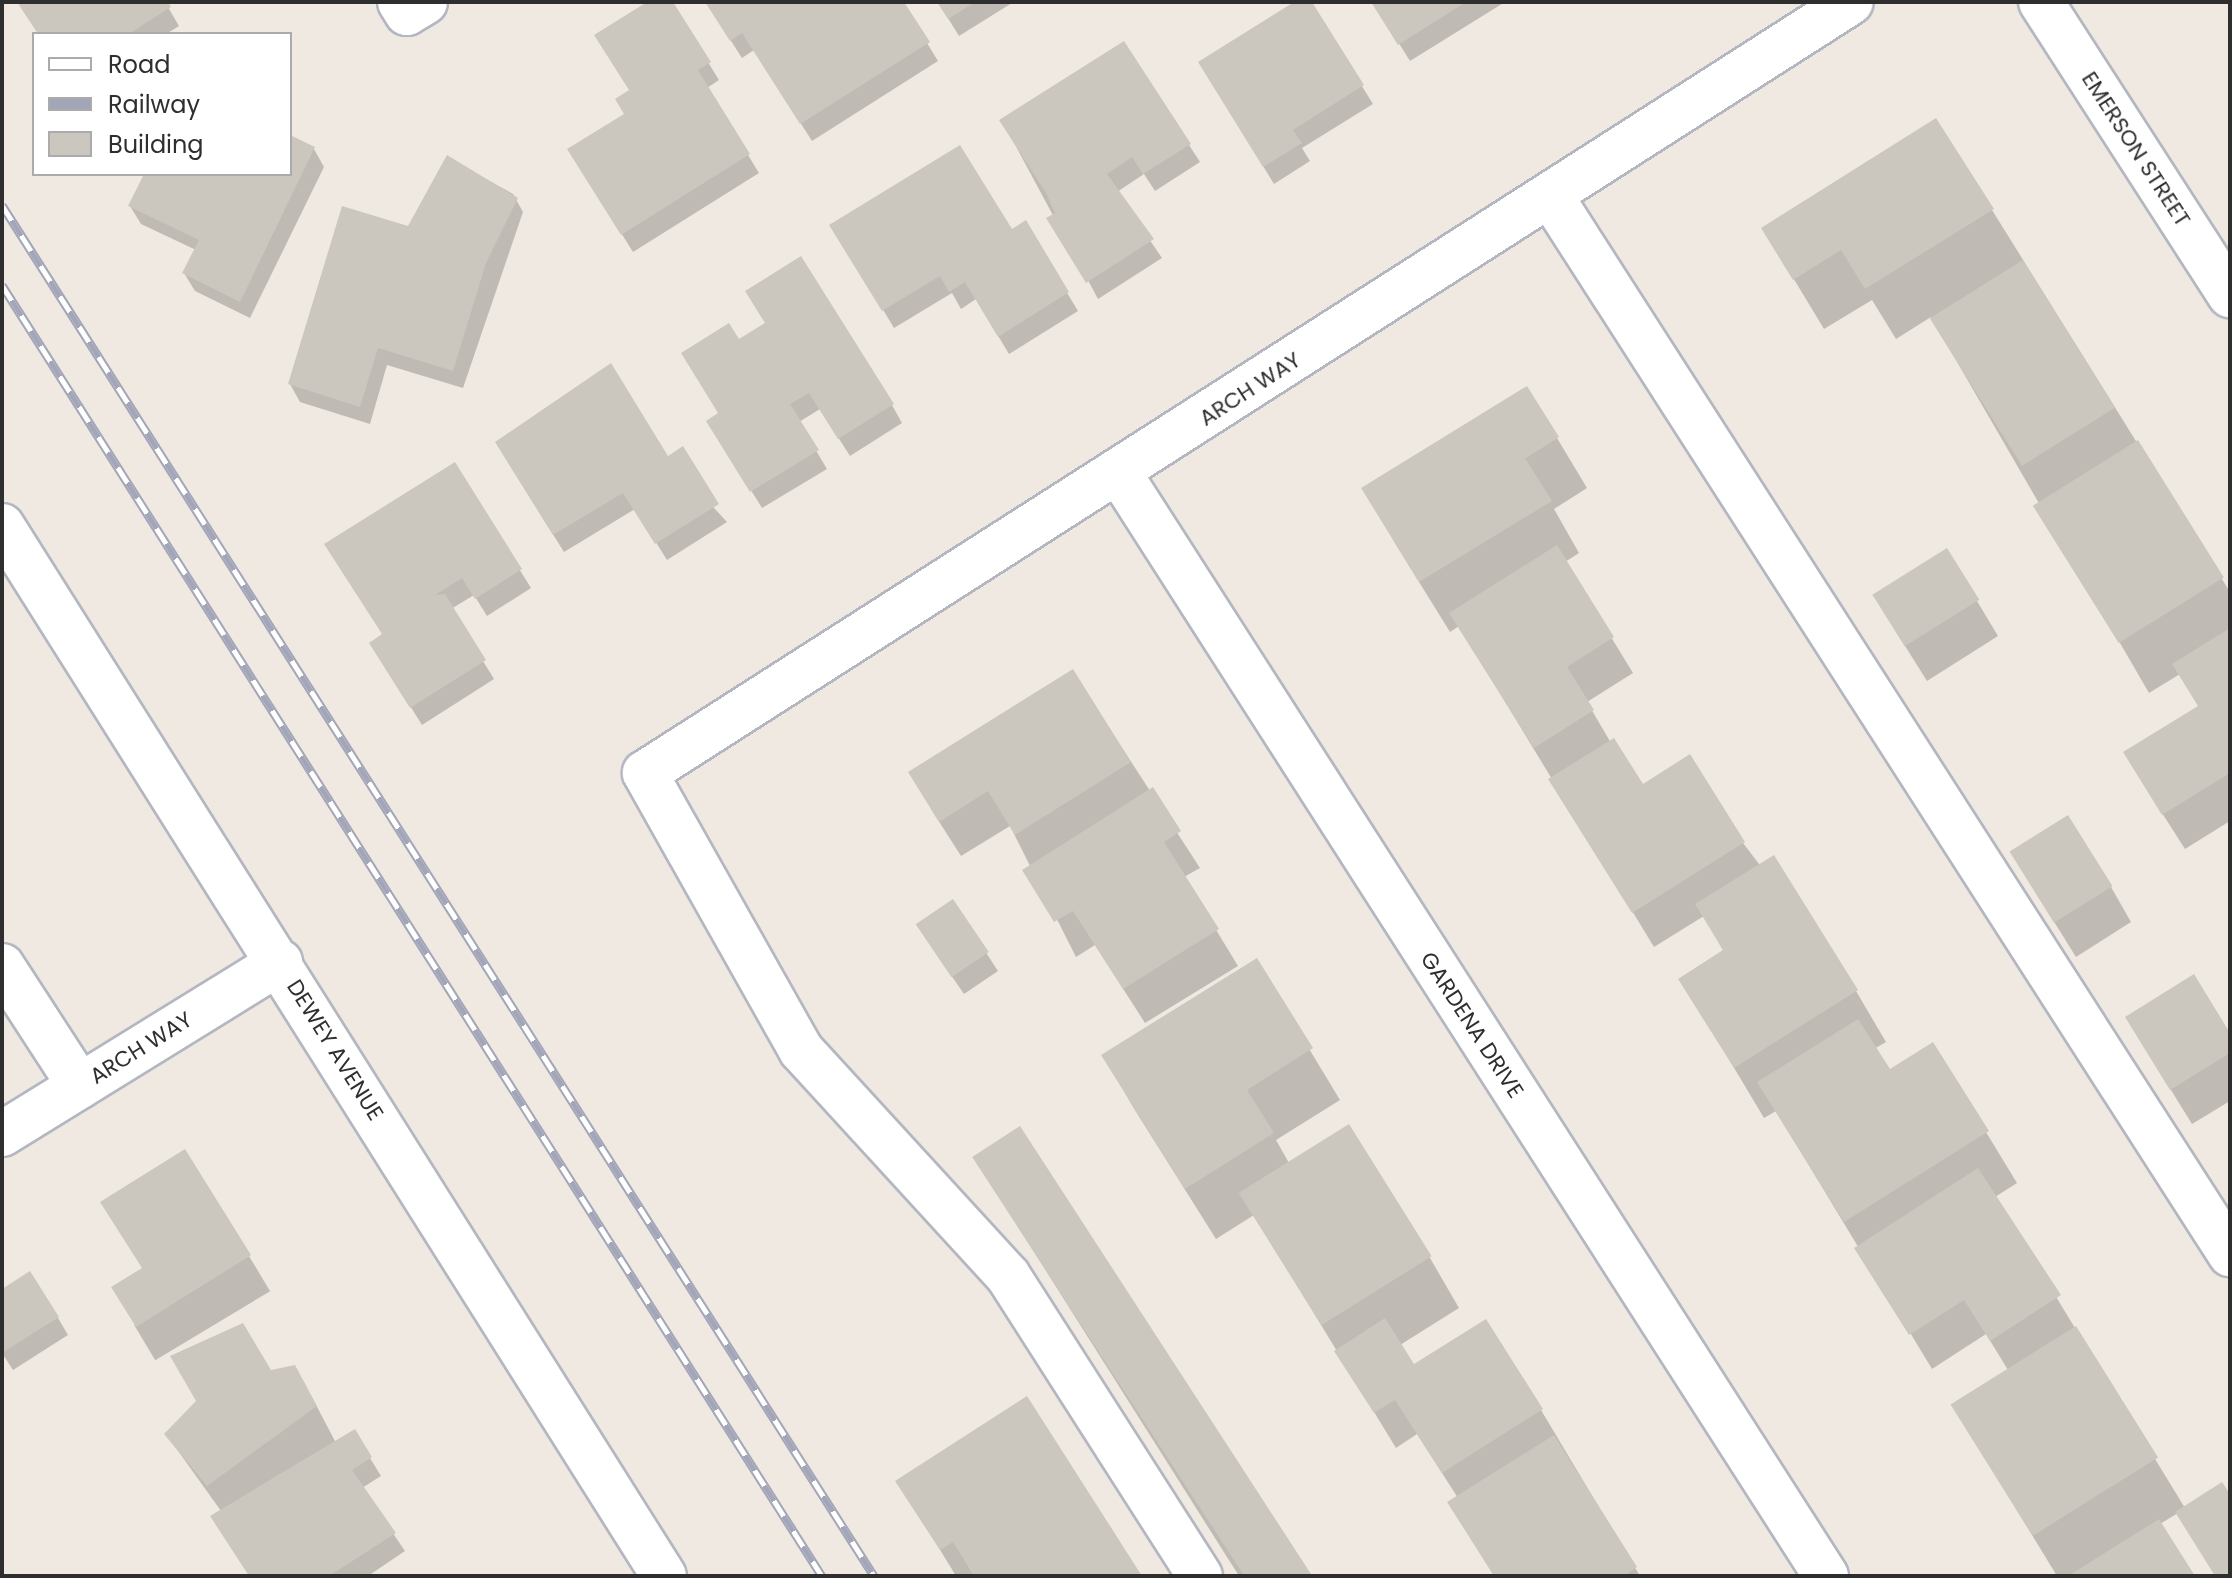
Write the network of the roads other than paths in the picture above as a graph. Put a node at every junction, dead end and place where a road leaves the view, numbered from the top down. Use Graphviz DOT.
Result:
graph roads {
  1 [pos="1851,2"];
  2 [pos="2041,2"];
  3 [pos="1550,195"];
  4 [pos="2230,295"];
  5 [pos="1119,473"];
  6 [pos="2,526"];
  7 [pos="280,962"];
  8 [pos="2,966"];
  9 [pos="80,1086"];
  10 [pos="2,1134"];
  11 [pos="2230,1254"];
  12 [pos="664,1576"];
  13 [pos="1200,1576"];
  14 [pos="1826,1576"];
  1 -- 3 [label="street, ARCH WAY"];
  2 -- 4 [label="street, EMERSON STREET"];
  3 -- 5 [label="street, ARCH WAY"];
  3 -- 11 [label="street"];
  5 -- 13 [label="street, ARCH WAY"];
  5 -- 14 [label="street, GARDENA DRIVE"];
  6 -- 7 [label="street, DEWEY AVENUE"];
  7 -- 9 [label="street, ARCH WAY"];
  7 -- 12 [label="street, DEWEY AVENUE"];
  8 -- 9 [label="street"];
  9 -- 10 [label="street, ARCH WAY"];
}
